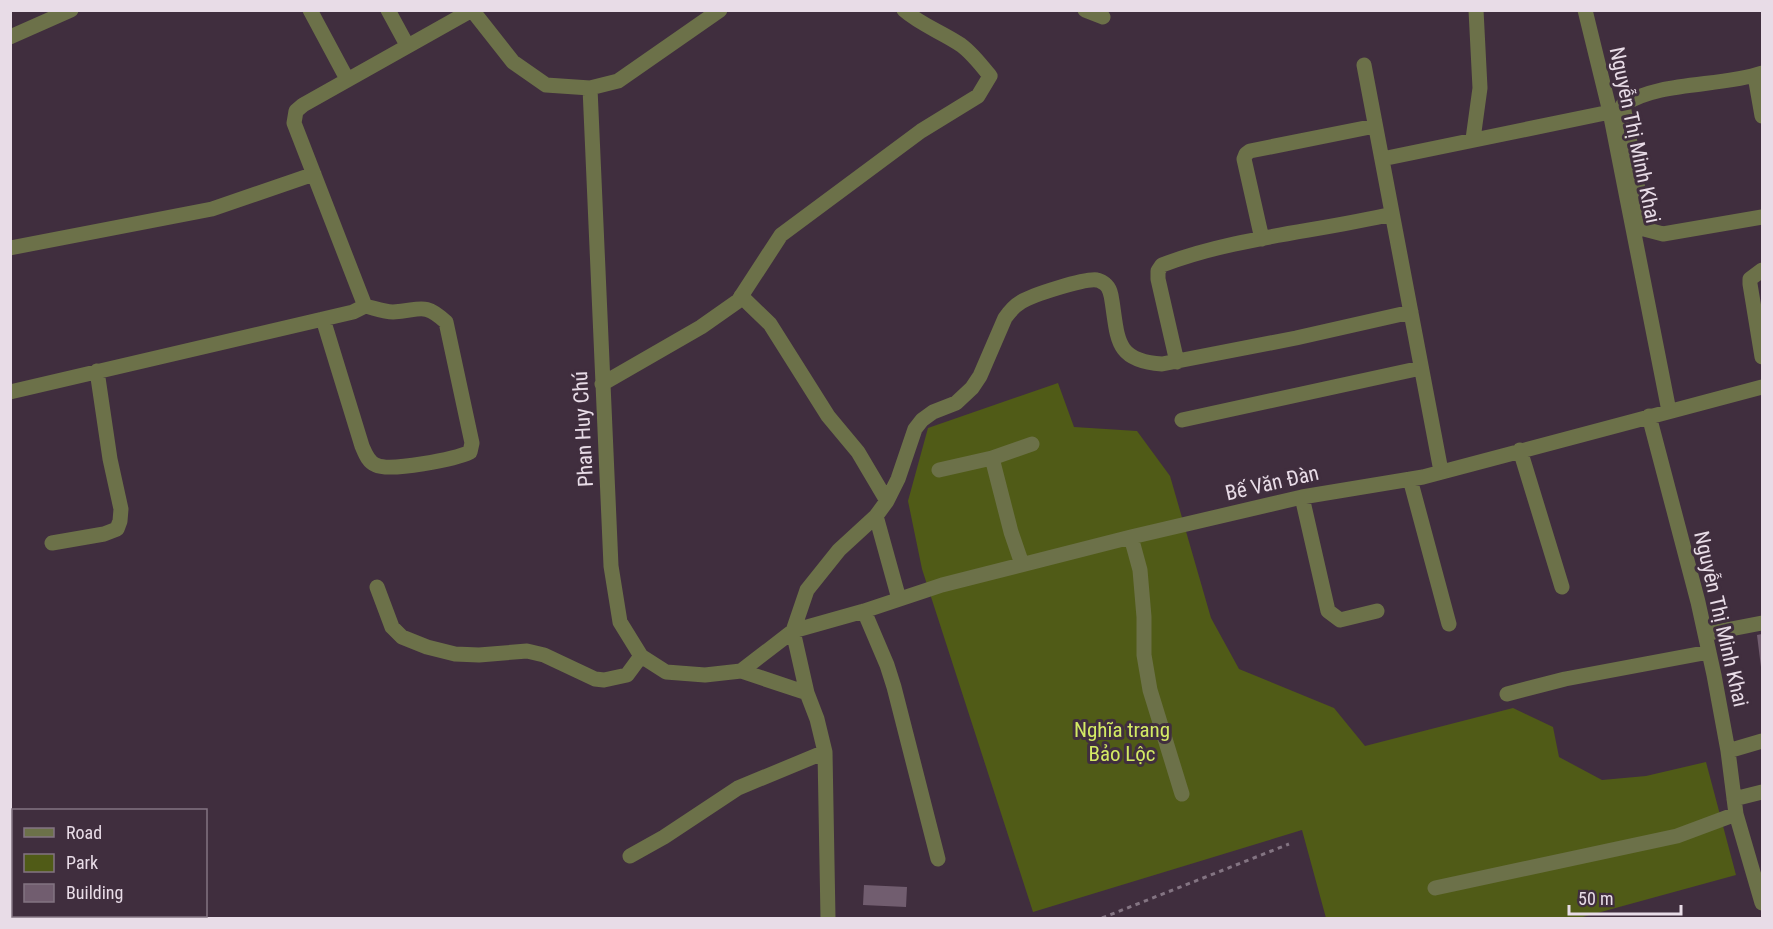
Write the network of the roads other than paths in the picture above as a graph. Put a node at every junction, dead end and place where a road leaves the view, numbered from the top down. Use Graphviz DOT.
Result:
graph roads {
  1 [pos="71,10"];
  2 [pos="310,10"];
  3 [pos="388,10"];
  4 [pos="471,10"];
  5 [pos="720,10"];
  6 [pos="904,10"];
  7 [pos="1085,10"];
  8 [pos="1476,10"];
  9 [pos="1586,10"];
  10 [pos="1103,17"];
  11 [pos="10,37"];
  12 [pos="407,45"];
  13 [pos="1364,65"];
  14 [pos="1759,75"];
  15 [pos="347,80"];
  16 [pos="590,88"];
  17 [pos="1610,112"];
  18 [pos="1762,116"];
  19 [pos="1375,126"];
  20 [pos="1473,139"];
  21 [pos="1382,159"];
  22 [pos="314,174"];
  23 [pos="1392,214"];
  24 [pos="1762,217"];
  25 [pos="1262,239"];
  26 [pos="10,248"];
  27 [pos="1762,270"];
  28 [pos="741,296"];
  29 [pos="365,306"];
  30 [pos="1411,312"];
  31 [pos="323,319"];
  32 [pos="1762,357"];
  33 [pos="1177,362"];
  34 [pos="1421,368"];
  35 [pos="97,371"];
  36 [pos="602,384"];
  37 [pos="1762,387"];
  38 [pos="10,392"];
  39 [pos="1669,411"];
  40 [pos="1649,416"];
  41 [pos="1182,420"];
  42 [pos="1032,444"];
  43 [pos="1520,450"];
  44 [pos="992,458"];
  45 [pos="939,470"];
  46 [pos="1441,471"];
  47 [pos="1410,479"];
  48 [pos="1302,497"];
  49 [pos="887,501"];
  50 [pos="876,516"];
  51 [pos="1131,537"];
  52 [pos="52,543"];
  53 [pos="1022,564"];
  54 [pos="377,587"];
  55 [pos="1562,587"];
  56 [pos="898,599"];
  57 [pos="864,611"];
  58 [pos="1377,611"];
  59 [pos="1762,623"];
  60 [pos="1449,624"];
  61 [pos="793,631"];
  62 [pos="1705,634"];
  63 [pos="1709,652"];
  64 [pos="641,656"];
  65 [pos="741,671"];
  66 [pos="807,693"];
  67 [pos="1507,694"];
  68 [pos="1762,741"];
  69 [pos="1728,751"];
  70 [pos="825,752"];
  71 [pos="1762,792"];
  72 [pos="1182,794"];
  73 [pos="1735,806"];
  74 [pos="630,856"];
  75 [pos="938,859"];
  76 [pos="1434,888"];
  77 [pos="1762,903"];
  78 [pos="828,918"];
  1 -- 11 [label="street"];
  2 -- 15 [label="street"];
  3 -- 12 [label="street"];
  4 -- 12 [label="street"];
  4 -- 16 [label="street"];
  5 -- 16 [label="street"];
  6 -- 28 [label="street"];
  7 -- 10 [label="street"];
  8 -- 20 [label="street"];
  9 -- 17 [label="street, Nguyễn Thị Minh Khai"];
  12 -- 15 [label="street"];
  13 -- 19 [label="street"];
  14 -- 18 [label="street"];
  14 -- 24 [label="street"];
  15 -- 22 [label="street"];
  16 -- 36 [label="street, Phan Huy Chú"];
  17 -- 20 [label="street"];
  17 -- 39 [label="street, Nguyễn Thị Minh Khai"];
  19 -- 21 [label="street"];
  19 -- 25 [label="street"];
  20 -- 21 [label="street"];
  21 -- 23 [label="street"];
  22 -- 26 [label="street"];
  22 -- 29 [label="street"];
  23 -- 25 [label="street"];
  23 -- 30 [label="street"];
  25 -- 33 [label="street"];
  27 -- 32 [label="street"];
  28 -- 36 [label="street"];
  28 -- 49 [label="street"];
  29 -- 31 [label="street"];
  29 -- 31 [label="street"];
  30 -- 33 [label="street"];
  30 -- 34 [label="street"];
  31 -- 35 [label="street"];
  33 -- 49 [label="street"];
  34 -- 41 [label="street"];
  34 -- 46 [label="street"];
  35 -- 38 [label="street"];
  35 -- 52 [label="street"];
  36 -- 64 [label="street, Phan Huy Chú"];
  37 -- 39 [label="street, Bế Văn Đàn"];
  39 -- 40 [label="street, Bế Văn Đàn"];
  40 -- 43 [label="street, Bế Văn Đàn"];
  40 -- 62 [label="street, Nguyễn Thị Minh Khai"];
  42 -- 44 [label="street"];
  43 -- 46 [label="street, Bế Văn Đàn"];
  43 -- 55 [label="street"];
  44 -- 45 [label="street"];
  44 -- 53 [label="street"];
  46 -- 47 [label="street, Bế Văn Đàn"];
  47 -- 48 [label="street, Bế Văn Đàn"];
  47 -- 60 [label="street"];
  48 -- 51 [label="street, Bế Văn Đàn"];
  48 -- 58 [label="street"];
  49 -- 50 [label="street"];
  50 -- 56 [label="street"];
  50 -- 61 [label="street"];
  51 -- 53 [label="street, Bế Văn Đàn"];
  51 -- 72 [label="street"];
  53 -- 56 [label="street, Bế Văn Đàn"];
  54 -- 64 [label="street"];
  56 -- 57 [label="street, Bế Văn Đàn"];
  57 -- 61 [label="street, Bế Văn Đàn"];
  57 -- 75 [label="street"];
  59 -- 62 [label="street"];
  61 -- 65 [label="street"];
  61 -- 66 [label="street"];
  62 -- 63 [label="street, Nguyễn Thị Minh Khai"];
  63 -- 67 [label="street"];
  63 -- 69 [label="street, Nguyễn Thị Minh Khai"];
  64 -- 65 [label="street, Phan Huy Chú"];
  65 -- 66 [label="street"];
  66 -- 70 [label="street"];
  68 -- 69 [label="street"];
  69 -- 73 [label="street, Nguyễn Thị Minh Khai"];
  70 -- 74 [label="street"];
  70 -- 78 [label="street"];
  71 -- 73 [label="street"];
  73 -- 76 [label="street"];
  73 -- 77 [label="street, Nguyễn Thị Minh Khai"];
}
